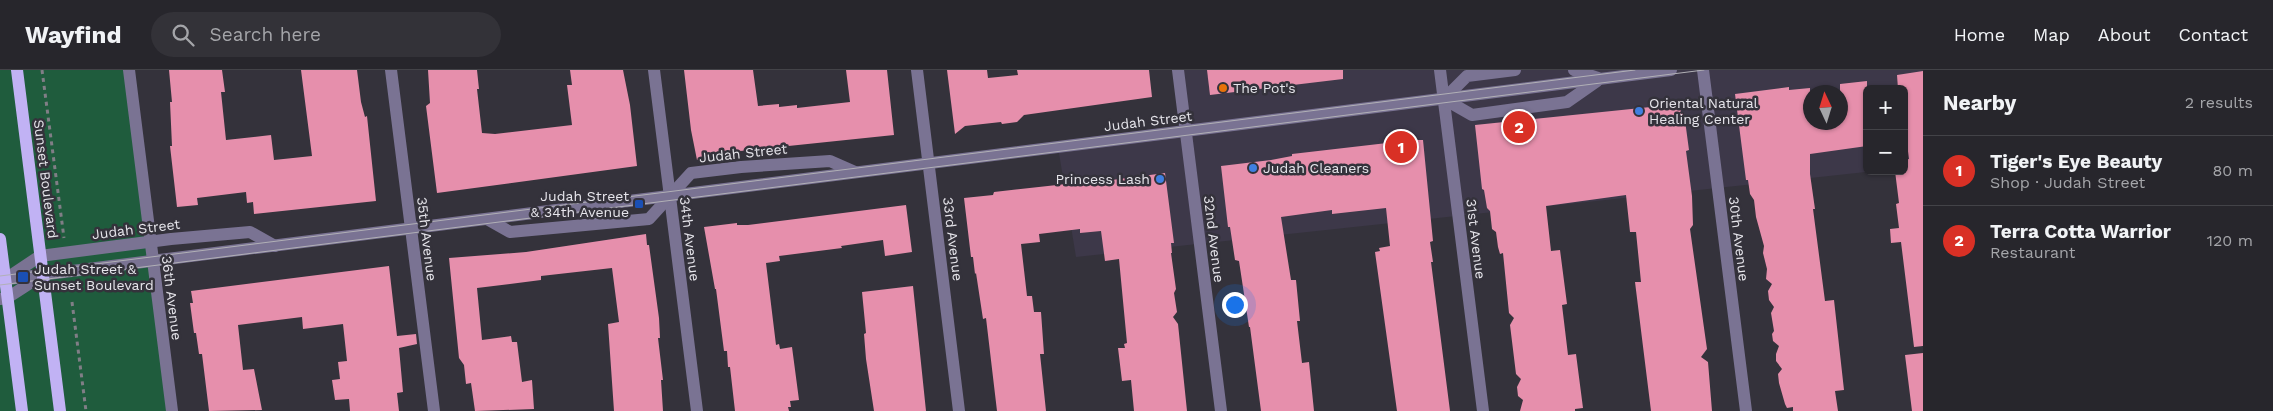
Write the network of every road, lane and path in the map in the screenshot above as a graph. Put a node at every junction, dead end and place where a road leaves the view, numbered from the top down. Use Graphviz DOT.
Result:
graph roads {
  1 [pos="17,70"];
  2 [pos="42,70"];
  3 [pos="129,70"];
  4 [pos="391,70"];
  5 [pos="654,70"];
  6 [pos="917,70"];
  7 [pos="1178,70"];
  8 [pos="1440,70"];
  9 [pos="1515,70"];
  10 [pos="1574,70"];
  11 [pos="1671,70"];
  12 [pos="1703,70"];
  13 [pos="1600,79"];
  14 [pos="1444,99"];
  15 [pos="1185,131"];
  16 [pos="928,164"];
  17 [pos="857,172"];
  18 [pos="670,196"];
  19 [pos="487,219"];
  20 [pos="411,229"];
  21 [pos="0,239"];
  22 [pos="65,242"];
  23 [pos="150,242"];
  24 [pos="275,246"];
  25 [pos="40,256"];
  26 [pos="153,261"];
  27 [pos="42,275"];
  28 [pos="3,280"];
  29 [pos="4,298"];
  30 [pos="72,302"];
  31 [pos="22,411"];
  32 [pos="60,411"];
  33 [pos="86,411"];
  34 [pos="172,411"];
  35 [pos="434,411"];
  36 [pos="696,411"];
  37 [pos="959,411"];
  38 [pos="1221,411"];
  39 [pos="1483,411"];
  40 [pos="1746,411"];
  1 -- 25 [label="main road, Sunset Boulevard"];
  2 -- 22 [label="path"];
  3 -- 23 [label="street, 36th Avenue"];
  4 -- 20 [label="street, 35th Avenue"];
  5 -- 18 [label="street, 34th Avenue"];
  6 -- 16 [label="street, 33rd Avenue"];
  7 -- 15 [label="street, 32nd Avenue"];
  8 -- 14 [label="street, 31st Avenue"];
  9 -- 14 [label="street"];
  10 -- 13 [label="street, Judah Street"];
  11 -- 13 [label="street, Judah Street"];
  12 -- 40 [label="street, 30th Avenue"];
  13 -- 14 [label="street, Judah Street"];
  13 -- 14 [label="street, Judah Street"];
  14 -- 15 [label="street, Judah Street"];
  14 -- 39 [label="street, 31st Avenue"];
  15 -- 16 [label="street, Judah Street"];
  15 -- 38 [label="street, 32nd Avenue"];
  16 -- 17 [label="street, Judah Street"];
  16 -- 37 [label="street, 33rd Avenue"];
  17 -- 18 [label="street, Judah Street"];
  17 -- 18 [label="street, Judah Street"];
  18 -- 19 [label="street, Judah Street"];
  18 -- 19 [label="street, Judah Street"];
  18 -- 36 [label="street, 34th Avenue"];
  19 -- 20 [label="street, Judah Street"];
  20 -- 24 [label="street, Judah Street"];
  20 -- 35 [label="street, 35th Avenue"];
  21 -- 28 [label="main road"];
  23 -- 24 [label="street, Judah Street"];
  23 -- 25 [label="street, Judah Street"];
  23 -- 26 [label="street, 36th Avenue"];
  24 -- 26 [label="street, Judah Street"];
  25 -- 27 [label="main road, Sunset Boulevard"];
  25 -- 28 [label="street, Judah Street"];
  26 -- 27 [label="street, Judah Street"];
  26 -- 34 [label="street, 36th Avenue"];
  27 -- 28 [label="street, Judah Street"];
  27 -- 29 [label="street, Judah Street"];
  27 -- 32 [label="main road, Sunset Boulevard"];
  28 -- 29 [label="main road"];
  29 -- 31 [label="main road"];
  30 -- 33 [label="path"];
}
